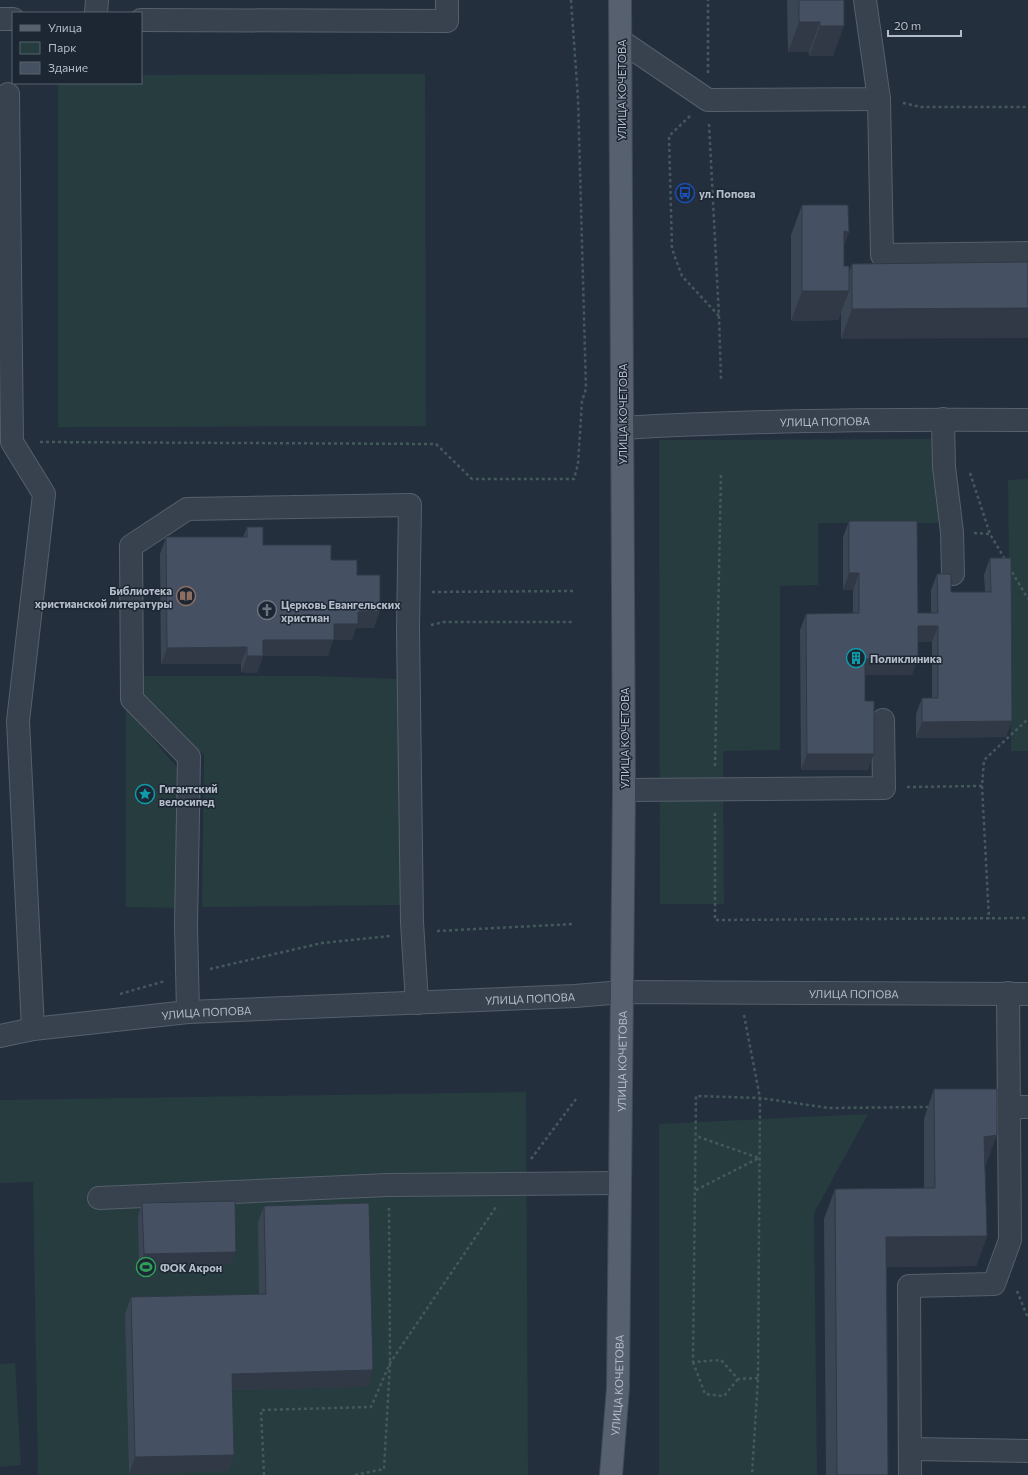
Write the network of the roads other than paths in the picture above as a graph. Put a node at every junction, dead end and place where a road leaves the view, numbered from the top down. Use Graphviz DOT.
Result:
graph roads {
  1 [pos="97,0"];
  2 [pos="447,0"];
  3 [pos="620,0"];
  4 [pos="865,0"];
  5 [pos="96,12"];
  6 [pos="0,19"];
  7 [pos="12,19"];
  8 [pos="142,20"];
  9 [pos="621,41"];
  10 [pos="8,94"];
  11 [pos="879,99"];
  12 [pos="1028,253"];
  13 [pos="943,419"];
  14 [pos="1028,420"];
  15 [pos="622,428"];
  16 [pos="953,574"];
  17 [pos="883,720"];
  18 [pos="624,790"];
  19 [pos="622,992"];
  20 [pos="1018,994"];
  21 [pos="417,1003"];
  22 [pos="188,1012"];
  23 [pos="33,1029"];
  24 [pos="0,1036"];
  25 [pos="1018,1107"];
  26 [pos="620,1183"];
  27 [pos="99,1198"];
  28 [pos="1019,1199"];
  29 [pos="910,1449"];
  30 [pos="1028,1451"];
  31 [pos="611,1475"];
  32 [pos="910,1475"];
  1 -- 5 [label="street"];
  2 -- 8 [label="street"];
  3 -- 9 [label="main road, УЛИЦА КОЧЕТОВА"];
  4 -- 11 [label="street"];
  6 -- 7 [label="street"];
  9 -- 11 [label="street"];
  9 -- 15 [label="main road, УЛИЦА КОЧЕТОВА"];
  10 -- 23 [label="street"];
  11 -- 12 [label="street"];
  13 -- 14 [label="street, УЛИЦА ПОПОВА"];
  13 -- 15 [label="street, УЛИЦА ПОПОВА"];
  13 -- 16 [label="street"];
  15 -- 18 [label="main road, УЛИЦА КОЧЕТОВА"];
  17 -- 18 [label="street"];
  18 -- 19 [label="main road, УЛИЦА КОЧЕТОВА"];
  19 -- 20 [label="street, УЛИЦА ПОПОВА"];
  19 -- 21 [label="street, УЛИЦА ПОПОВА"];
  19 -- 26 [label="main road, УЛИЦА КОЧЕТОВА"];
  20 -- 25 [label="street"];
  21 -- 22 [label="street, УЛИЦА ПОПОВА"];
  21 -- 22 [label="street"];
  22 -- 23 [label="street, УЛИЦА ПОПОВА"];
  23 -- 24 [label="street, УЛИЦА ПОПОВА"];
  25 -- 28 [label="street"];
  26 -- 27 [label="street"];
  26 -- 31 [label="main road, УЛИЦА КОЧЕТОВА"];
  28 -- 29 [label="street"];
  29 -- 30 [label="street"];
  29 -- 32 [label="street"];
}
